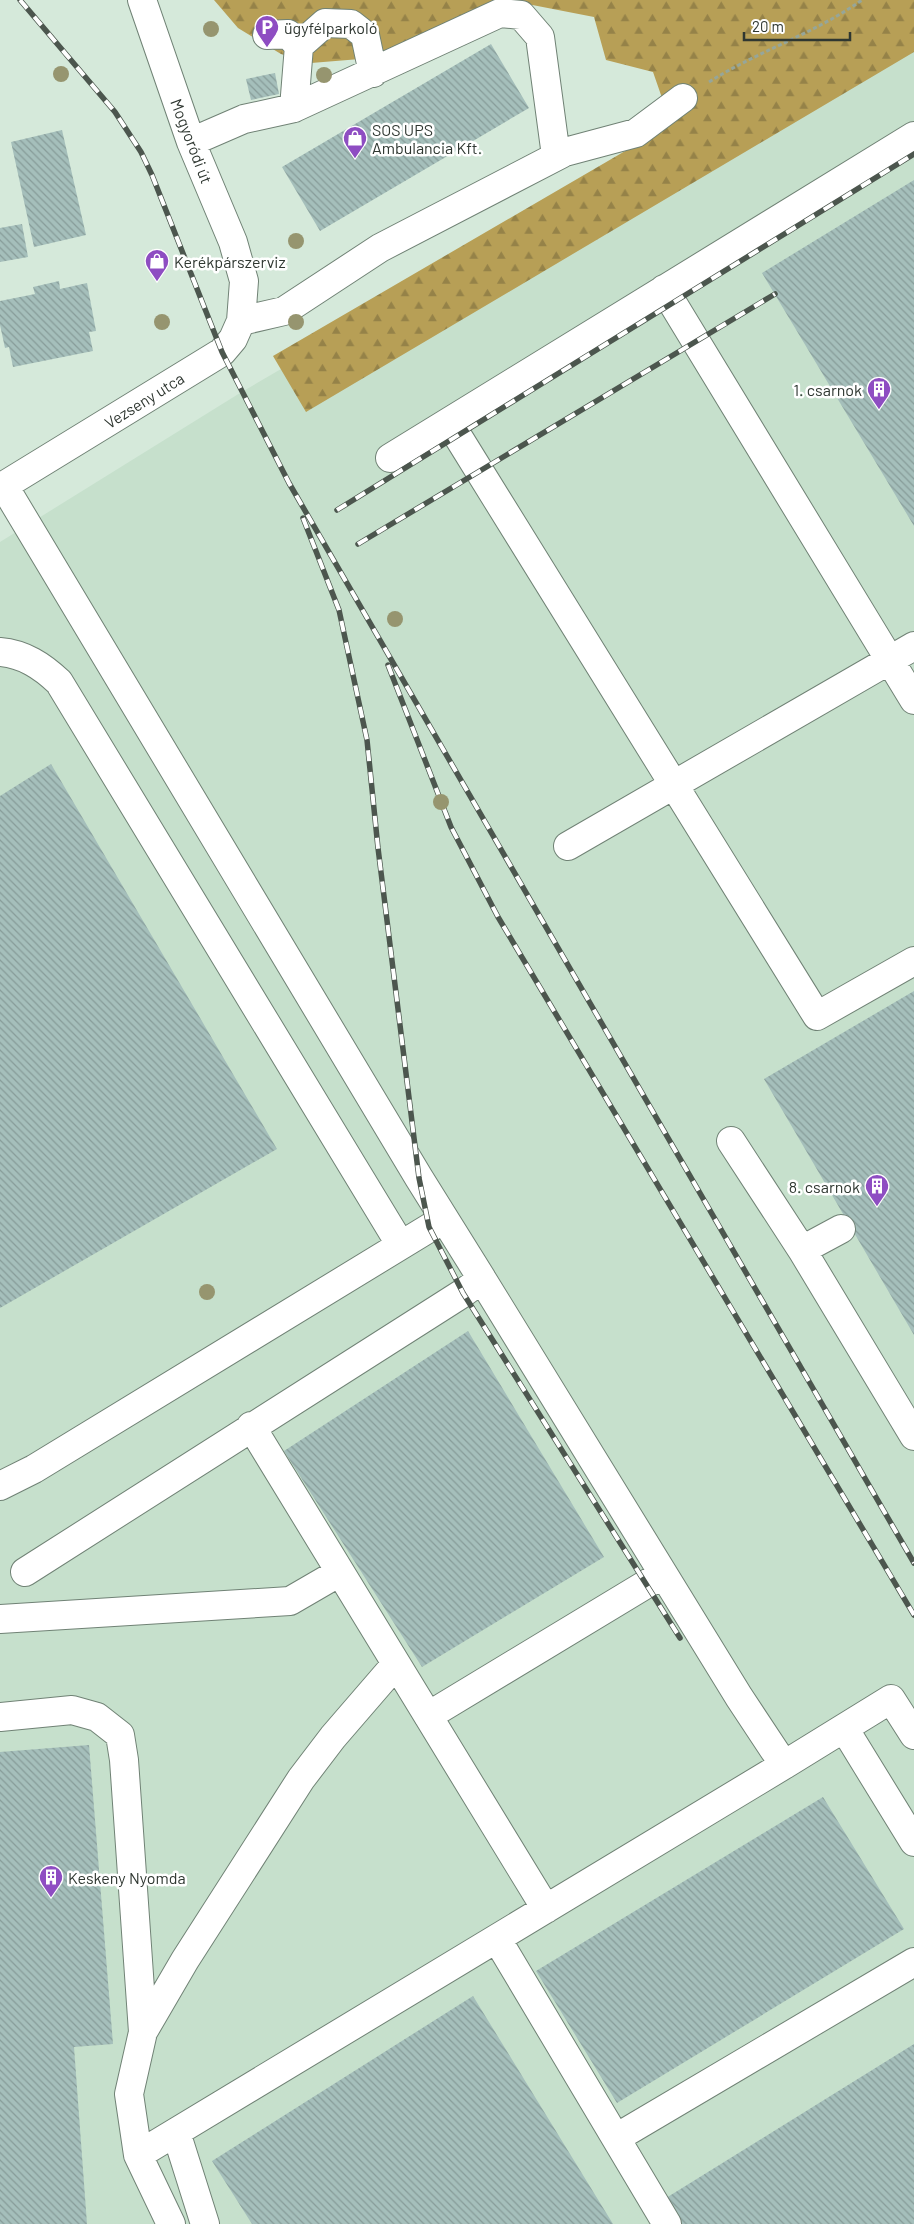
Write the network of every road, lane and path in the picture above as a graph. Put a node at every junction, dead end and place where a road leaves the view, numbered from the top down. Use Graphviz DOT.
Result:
graph roads {
  1 [pos="142,0"];
  2 [pos="862,0"];
  3 [pos="267,35"];
  4 [pos="299,46"];
  5 [pos="373,73"];
  6 [pos="684,98"];
  7 [pos="294,108"];
  8 [pos="914,136"];
  9 [pos="191,142"];
  10 [pos="556,156"];
  11 [pos="244,281"];
  12 [pos="664,289"];
  13 [pos="241,321"];
  14 [pos="449,422"];
  15 [pos="390,458"];
  16 [pos="2,487"];
  17 [pos="914,646"];
  18 [pos="0,652"];
  19 [pos="890,659"];
  20 [pos="914,700"];
  21 [pos="674,784"];
  22 [pos="568,846"];
  23 [pos="914,961"];
  24 [pos="731,1141"];
  25 [pos="444,1219"];
  26 [pos="841,1229"];
  27 [pos="400,1244"];
  28 [pos="802,1250"];
  29 [pos="482,1279"];
  30 [pos="251,1426"];
  31 [pos="914,1436"];
  32 [pos="0,1486"];
  33 [pos="25,1572"];
  34 [pos="340,1572"];
  35 [pos="663,1574"];
  36 [pos="0,1619"];
  37 [pos="396,1664"];
  38 [pos="428,1716"];
  39 [pos="0,1717"];
  40 [pos="844,1728"];
  41 [pos="914,1735"];
  42 [pos="784,1765"];
  43 [pos="914,1842"];
  44 [pos="546,1909"];
  45 [pos="496,1939"];
  46 [pos="914,1962"];
  47 [pos="143,2032"];
  48 [pos="176,2132"];
  49 [pos="616,2138"];
  50 [pos="138,2155"];
  51 [pos="171,2224"];
  52 [pos="205,2224"];
  53 [pos="667,2224"];
  1 -- 9 [label="street, Mogyoródi út"];
  2 -- 6 [label="path"];
  3 -- 4 [label="street"];
  4 -- 5 [label="street"];
  4 -- 7 [label="street"];
  5 -- 7 [label="street"];
  5 -- 10 [label="street"];
  6 -- 10 [label="street"];
  7 -- 9 [label="street"];
  8 -- 12 [label="street"];
  9 -- 11 [label="street, Mogyoródi út"];
  10 -- 13 [label="street"];
  11 -- 13 [label="street, Vezseny utca"];
  12 -- 14 [label="street"];
  12 -- 19 [label="street"];
  13 -- 16 [label="street, Vezseny utca"];
  14 -- 15 [label="street"];
  14 -- 21 [label="street"];
  16 -- 25 [label="street"];
  17 -- 19 [label="street"];
  18 -- 27 [label="street"];
  19 -- 20 [label="street"];
  19 -- 21 [label="street"];
  21 -- 22 [label="street"];
  21 -- 23 [label="street"];
  24 -- 28 [label="street"];
  25 -- 27 [label="street"];
  25 -- 29 [label="street"];
  26 -- 28 [label="street"];
  27 -- 32 [label="street"];
  28 -- 31 [label="street"];
  29 -- 30 [label="street"];
  29 -- 35 [label="street"];
  30 -- 33 [label="street"];
  30 -- 34 [label="street"];
  34 -- 36 [label="street"];
  34 -- 37 [label="street"];
  35 -- 38 [label="street"];
  35 -- 42 [label="street"];
  37 -- 38 [label="street"];
  37 -- 47 [label="street"];
  38 -- 44 [label="street"];
  39 -- 47 [label="street"];
  40 -- 41 [label="street"];
  40 -- 42 [label="street"];
  40 -- 43 [label="street"];
  42 -- 44 [label="street"];
  44 -- 45 [label="street"];
  45 -- 48 [label="street"];
  45 -- 49 [label="street"];
  46 -- 49 [label="street"];
  47 -- 50 [label="street"];
  48 -- 50 [label="street"];
  48 -- 52 [label="street"];
  49 -- 53 [label="street"];
  50 -- 51 [label="street"];
}
